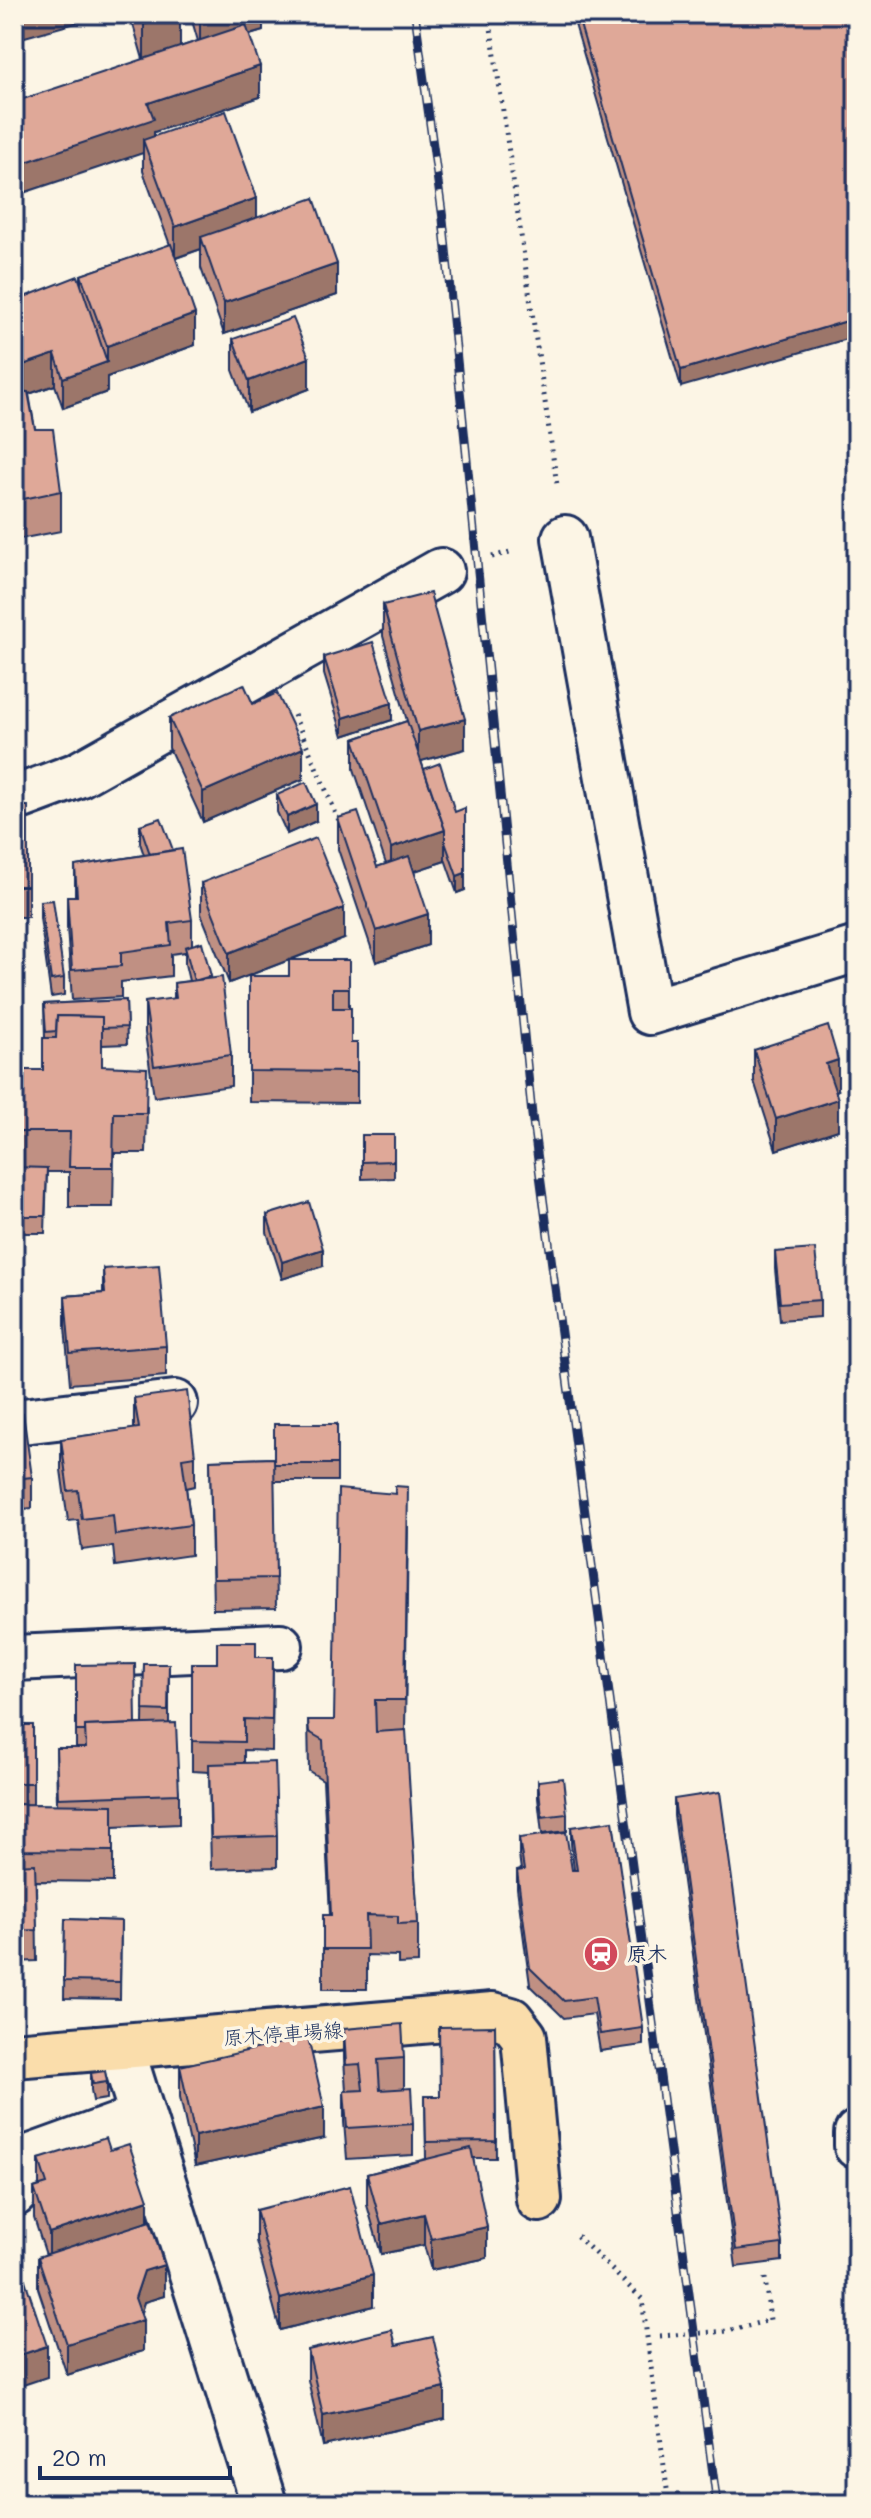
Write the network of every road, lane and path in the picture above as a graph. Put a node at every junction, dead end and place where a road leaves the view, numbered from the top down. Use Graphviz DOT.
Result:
graph roads {
  1 [pos="489,14"];
  2 [pos="565,538"];
  3 [pos="441,571"];
  4 [pos="274,666"];
  5 [pos="14,799"];
  6 [pos="345,836"];
  7 [pos="857,949"];
  8 [pos="175,1403"];
  9 [pos="14,1422"];
  10 [pos="280,1646"];
  11 [pos="14,1658"];
  12 [pos="121,2047"];
  13 [pos="14,2055"];
  14 [pos="142,2117"];
  15 [pos="857,2133"];
  16 [pos="857,2146"];
  17 [pos="14,2194"];
  18 [pos="539,2199"];
  19 [pos="765,2278"];
  20 [pos="660,2336"];
  21 [pos="264,2504"];
  22 [pos="669,2504"];
  1 -- 2 [label="path"];
  2 -- 3 [label="path"];
  2 -- 7 [label="street"];
  3 -- 4 [label="street"];
  4 -- 5 [label="street"];
  4 -- 6 [label="path"];
  8 -- 9 [label="street"];
  10 -- 11 [label="street"];
  12 -- 13 [label="main road, 原木停車場線"];
  12 -- 14 [label="street"];
  12 -- 18 [label="main road, 原木停車場線"];
  14 -- 17 [label="street"];
  14 -- 21 [label="street"];
  15 -- 16 [label="street"];
  18 -- 22 [label="path"];
  19 -- 20 [label="path"];
}
